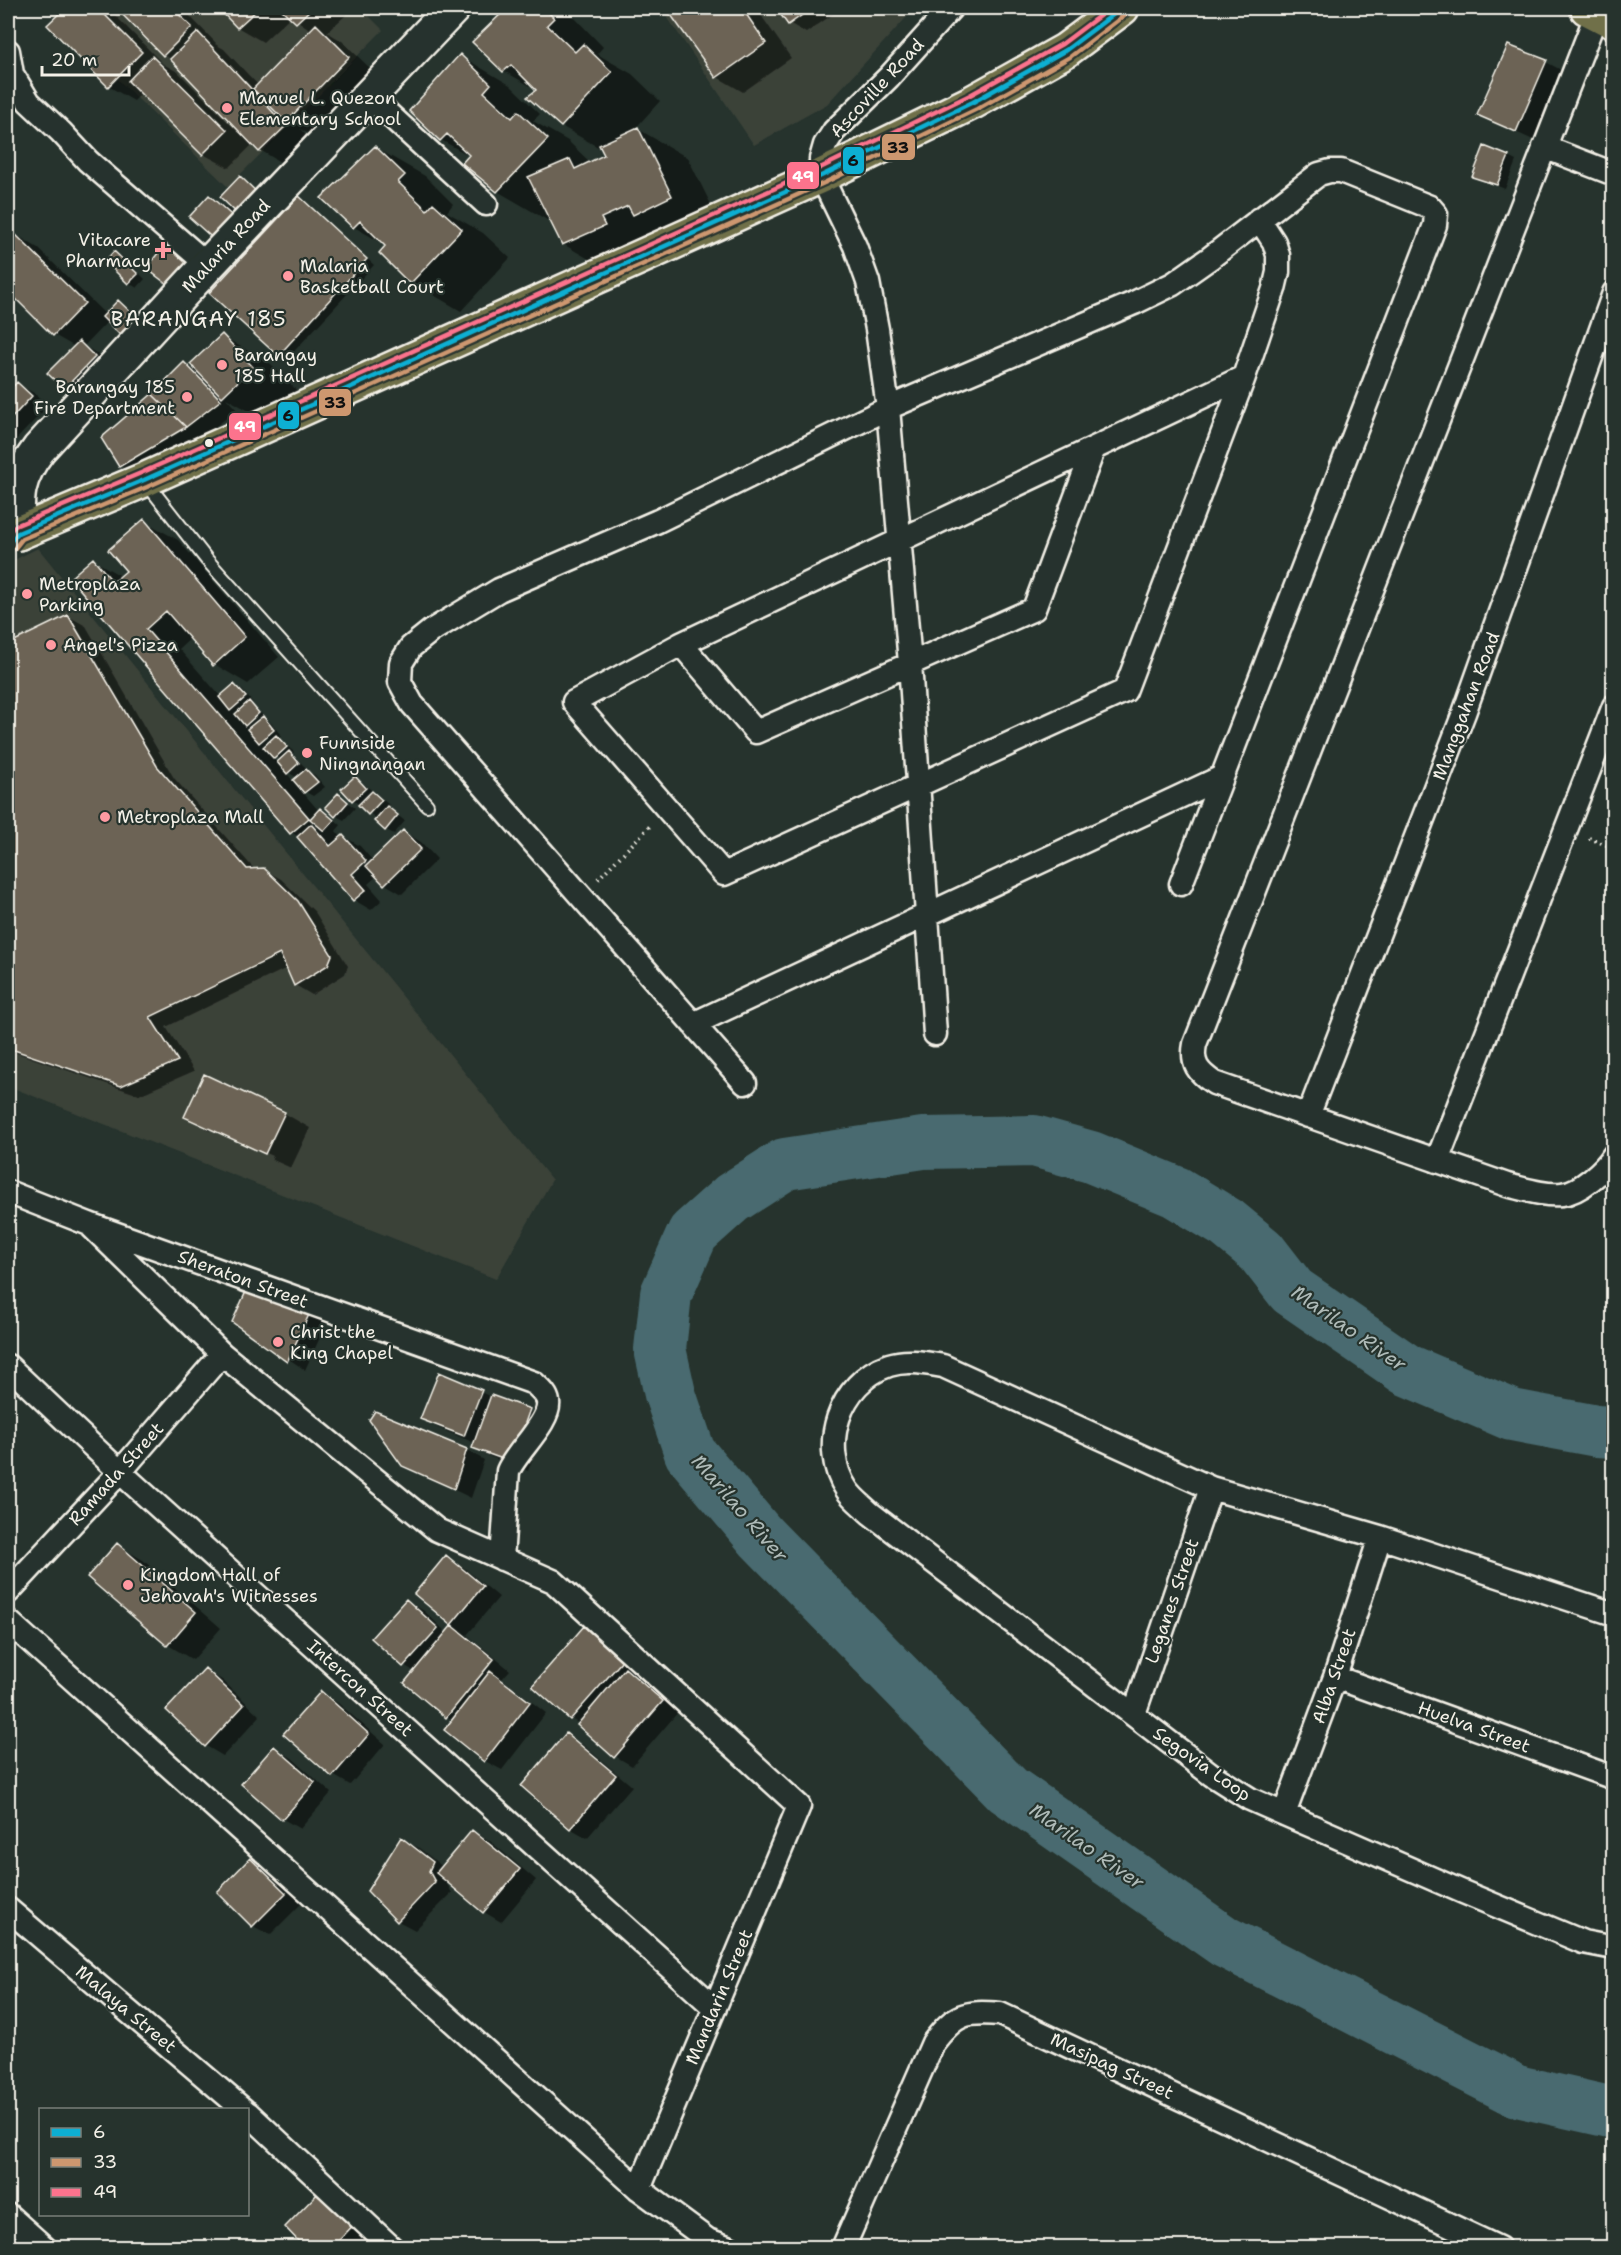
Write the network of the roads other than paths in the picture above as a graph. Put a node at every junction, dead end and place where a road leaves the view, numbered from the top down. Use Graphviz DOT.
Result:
graph roads {
  1 [pos="453,8"];
  2 [pos="951,8"];
  3 [pos="1122,8"];
  4 [pos="1599,14"];
  5 [pos="8,51"];
  6 [pos="369,96"];
  7 [pos="1544,147"];
  8 [pos="1614,174"];
  9 [pos="821,176"];
  10 [pos="486,204"];
  11 [pos="1259,219"];
  12 [pos="208,265"];
  13 [pos="1614,293"];
  14 [pos="1244,377"];
  15 [pos="888,408"];
  16 [pos="1094,448"];
  17 [pos="144,480"];
  18 [pos="11,537"];
  19 [pos="899,539"];
  20 [pos="681,644"];
  21 [pos="910,663"];
  22 [pos="1614,706"];
  23 [pos="1222,777"];
  24 [pos="918,785"];
  25 [pos="427,805"];
  26 [pos="1181,884"];
  27 [pos="926,915"];
  28 [pos="693,1024"];
  29 [pos="935,1034"];
  30 [pos="745,1083"];
  31 [pos="1308,1116"];
  32 [pos="1614,1155"];
  33 [pos="1437,1161"];
  34 [pos="8,1192"];
  35 [pos="89,1224"];
  36 [pos="222,1354"];
  37 [pos="8,1366"];
  38 [pos="120,1472"];
  39 [pos="1210,1488"];
  40 [pos="1380,1537"];
  41 [pos="502,1559"];
  42 [pos="8,1592"];
  43 [pos="1614,1614"];
  44 [pos="8,1621"];
  45 [pos="1335,1677"];
  46 [pos="1134,1714"];
  47 [pos="1614,1778"];
  48 [pos="1284,1814"];
  49 [pos="8,1909"];
  50 [pos="1614,1948"];
  51 [pos="715,2008"];
  52 [pos="243,2108"];
  53 [pos="249,2114"];
  54 [pos="639,2189"];
  55 [pos="8,2215"];
  56 [pos="45,2247"];
  57 [pos="392,2247"];
  58 [pos="730,2247"];
  59 [pos="843,2247"];
  60 [pos="1498,2247"];
  1 -- 6 [label="main road, Malaria Road"];
  2 -- 9 [label="street, Ascoville Road"];
  3 -- 9 [label="main road"];
  4 -- 7 [label="street"];
  5 -- 12 [label="street"];
  6 -- 10 [label="street"];
  6 -- 12 [label="main road, Malaria Road"];
  7 -- 8 [label="street"];
  7 -- 31 [label="street"];
  9 -- 15 [label="street"];
  9 -- 17 [label="main road"];
  11 -- 14 [label="street"];
  11 -- 15 [label="street"];
  11 -- 23 [label="street"];
  12 -- 18 [label="main road, Malaria Road"];
  13 -- 31 [label="street, Manggahan Road"];
  14 -- 16 [label="street"];
  14 -- 24 [label="street"];
  15 -- 19 [label="street"];
  15 -- 28 [label="street"];
  16 -- 19 [label="street"];
  16 -- 21 [label="street"];
  17 -- 18 [label="main road"];
  17 -- 25 [label="lane"];
  19 -- 20 [label="street"];
  19 -- 21 [label="street"];
  20 -- 21 [label="street"];
  20 -- 24 [label="street"];
  21 -- 24 [label="street"];
  22 -- 33 [label="street"];
  23 -- 26 [label="street"];
  23 -- 27 [label="street"];
  24 -- 27 [label="street"];
  27 -- 28 [label="street"];
  27 -- 29 [label="street"];
  28 -- 30 [label="street"];
  31 -- 33 [label="street"];
  32 -- 33 [label="street"];
  34 -- 35 [label="street, Sheraton Street"];
  35 -- 36 [label="street"];
  35 -- 41 [label="street, Sheraton Street"];
  36 -- 38 [label="street, Ramada Street"];
  36 -- 41 [label="street"];
  37 -- 38 [label="street, Intercon Street"];
  38 -- 42 [label="street, Ramada Street"];
  38 -- 51 [label="street, Intercon Street"];
  39 -- 40 [label="street"];
  39 -- 46 [label="street, Leganes Street"];
  39 -- 46 [label="street, Segovia Loop"];
  40 -- 43 [label="street"];
  40 -- 45 [label="street, Alba Street"];
  41 -- 51 [label="street, Mandarin Street"];
  44 -- 54 [label="street"];
  45 -- 47 [label="street, Huelva Street"];
  45 -- 48 [label="street, Alba Street"];
  46 -- 48 [label="street, Segovia Loop"];
  48 -- 50 [label="street, Segovia Loop"];
  49 -- 52 [label="street, Malaya Street"];
  51 -- 54 [label="street, Mandarin Street"];
  53 -- 57 [label="street"];
  54 -- 58 [label="street"];
  55 -- 56 [label="street"];
  59 -- 60 [label="street, Masipag Street"];
}
